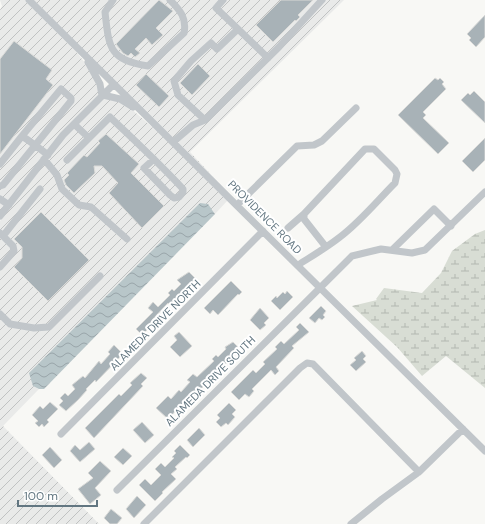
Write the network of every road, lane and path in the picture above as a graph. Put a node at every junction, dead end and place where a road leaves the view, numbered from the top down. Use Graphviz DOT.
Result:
graph roads {
  1 [pos="29,0"];
  2 [pos="113,0"];
  3 [pos="170,0"];
  4 [pos="223,0"];
  5 [pos="322,0"];
  6 [pos="238,29"];
  7 [pos="73,43"];
  8 [pos="268,58"];
  9 [pos="114,84"];
  10 [pos="102,95"];
  11 [pos="356,108"];
  12 [pos="205,120"];
  13 [pos="74,124"];
  14 [pos="153,124"];
  15 [pos="22,136"];
  16 [pos="89,138"];
  17 [pos="173,142"];
  18 [pos="35,145"];
  19 [pos="46,157"];
  20 [pos="154,159"];
  21 [pos="67,160"];
  22 [pos="0,164"];
  23 [pos="0,186"];
  24 [pos="40,189"];
  25 [pos="484,194"];
  26 [pos="0,199"];
  27 [pos="9,204"];
  28 [pos="237,205"];
  29 [pos="304,214"];
  30 [pos="0,216"];
  31 [pos="451,226"];
  32 [pos="288,228"];
  33 [pos="263,231"];
  34 [pos="2,235"];
  35 [pos="127,239"];
  36 [pos="326,247"];
  37 [pos="392,250"];
  38 [pos="298,266"];
  39 [pos="0,267"];
  40 [pos="100,276"];
  41 [pos="320,288"];
  42 [pos="0,314"];
  43 [pos="463,429"];
  44 [pos="61,434"];
  45 [pos="485,451"];
  46 [pos="420,472"];
  47 [pos="117,490"];
  48 [pos="144,524"];
  49 [pos="351,524"];
  1 -- 7 [label="street, PROVIDENCE ROAD"];
  2 -- 3 [label="street"];
  4 -- 6 [label="street"];
  5 -- 8 [label="street"];
  6 -- 8 [label="street"];
  6 -- 12 [label="street"];
  7 -- 9 [label="street, PROVIDENCE ROAD"];
  7 -- 10 [label="street"];
  8 -- 12 [label="street"];
  9 -- 10 [label="street"];
  9 -- 14 [label="street, PROVIDENCE ROAD"];
  10 -- 13 [label="street"];
  10 -- 14 [label="street"];
  11 -- 28 [label="street"];
  12 -- 17 [label="street"];
  13 -- 16 [label="street"];
  13 -- 19 [label="street"];
  14 -- 17 [label="street, PROVIDENCE ROAD"];
  15 -- 18 [label="street"];
  15 -- 18 [label="street"];
  15 -- 22 [label="street"];
  16 -- 20 [label="street"];
  16 -- 21 [label="street"];
  17 -- 28 [label="street, PROVIDENCE ROAD"];
  18 -- 19 [label="street"];
  18 -- 23 [label="street"];
  19 -- 27 [label="street"];
  19 -- 35 [label="street"];
  20 -- 20 [label="street"];
  24 -- 34 [label="street"];
  25 -- 31 [label="street, ALAMEDA DRIVE SOUTH"];
  26 -- 27 [label="street"];
  27 -- 30 [label="street"];
  28 -- 33 [label="street, PROVIDENCE ROAD"];
  29 -- 32 [label="street"];
  29 -- 36 [label="street"];
  29 -- 36 [label="street"];
  31 -- 37 [label="street, ALAMEDA DRIVE SOUTH"];
  31 -- 37 [label="street"];
  33 -- 38 [label="street, PROVIDENCE ROAD"];
  33 -- 44 [label="street, ALAMEDA DRIVE NORTH"];
  34 -- 39 [label="street"];
  36 -- 38 [label="street"];
  37 -- 41 [label="street, ALAMEDA DRIVE SOUTH"];
  38 -- 41 [label="street, PROVIDENCE ROAD"];
  40 -- 42 [label="street"];
  41 -- 43 [label="street, PROVIDENCE ROAD"];
  41 -- 47 [label="street, ALAMEDA DRIVE SOUTH"];
  43 -- 45 [label="street, PROVIDENCE ROAD"];
  43 -- 46 [label="street"];
  46 -- 48 [label="street"];
  46 -- 49 [label="street"];
}
